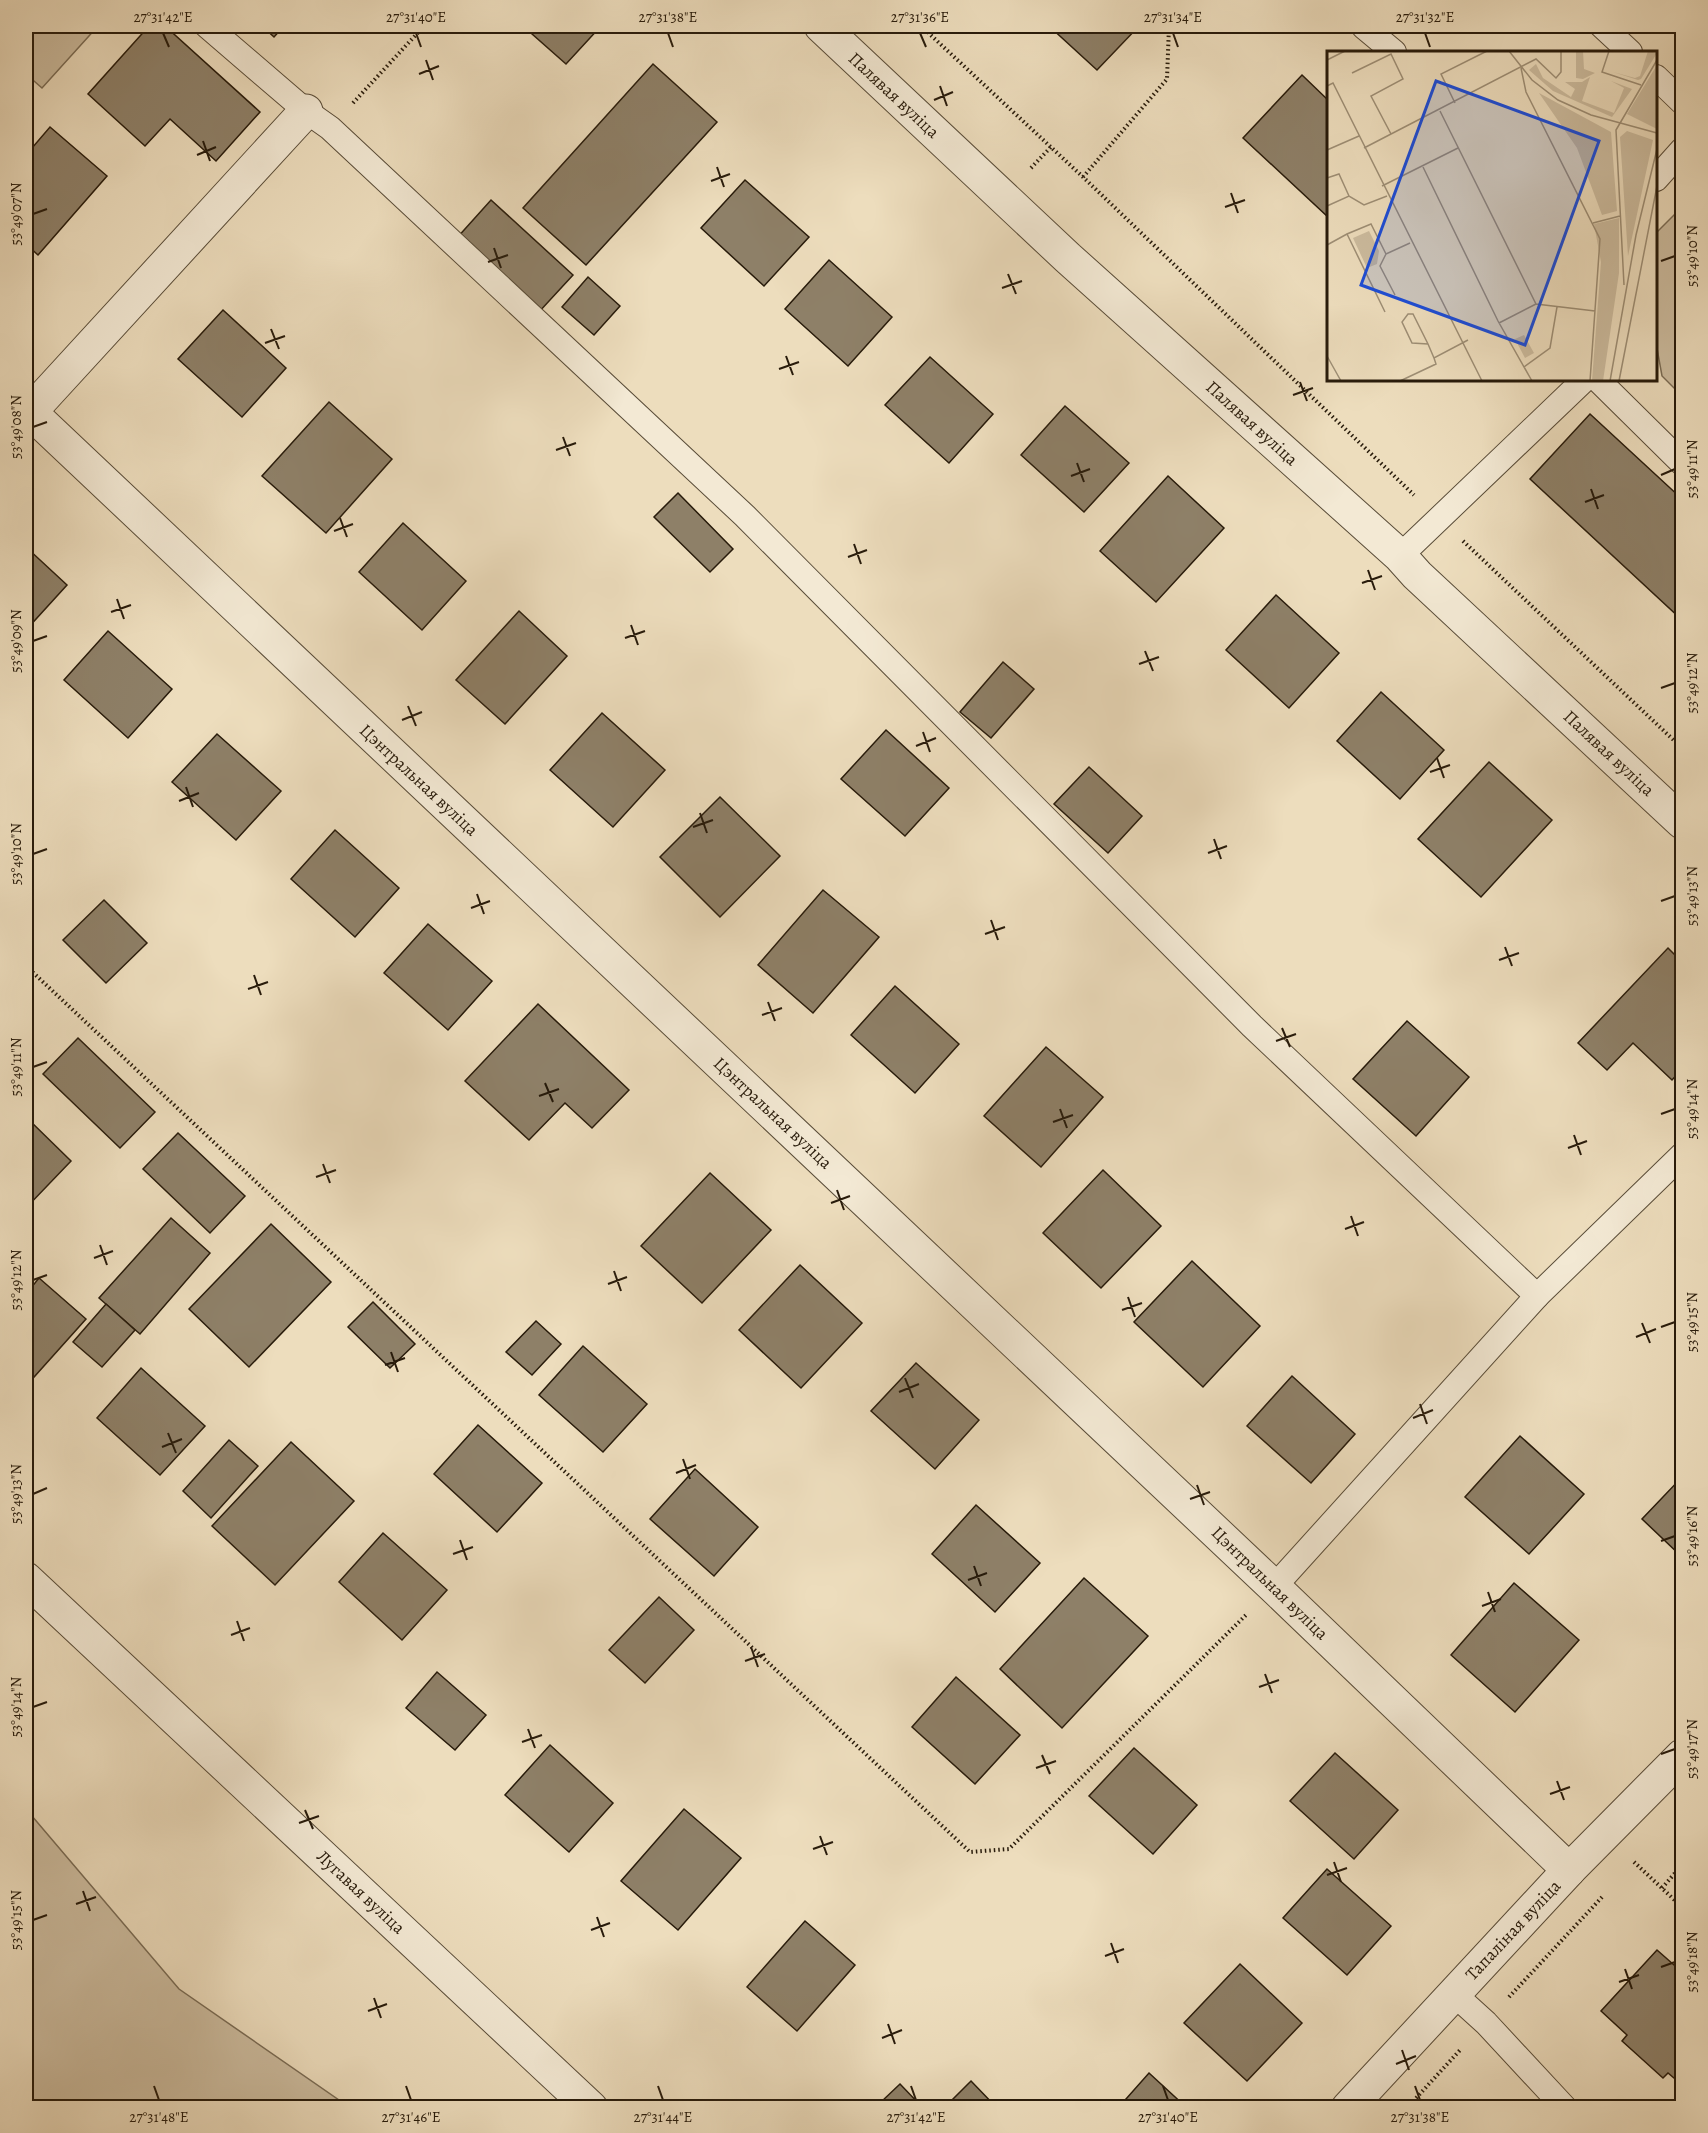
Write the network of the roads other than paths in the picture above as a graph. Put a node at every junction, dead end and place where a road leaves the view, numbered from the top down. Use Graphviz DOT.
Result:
graph roads {
  1 [pos="207,26"];
  2 [pos="821,26"];
  3 [pos="1602,26"];
  4 [pos="1364,27"];
  5 [pos="1393,51"];
  6 [pos="1629,51"];
  7 [pos="1657,77"];
  8 [pos="1683,102"];
  9 [pos="318,119"];
  10 [pos="1683,150"];
  11 [pos="1657,177"];
  12 [pos="1583,381"];
  13 [pos="1599,381"];
  14 [pos="28,412"];
  15 [pos="1683,463"];
  16 [pos="1400,556"];
  17 [pos="1683,822"];
  18 [pos="1683,1155"];
  19 [pos="1537,1296"];
  20 [pos="26,1579"];
  21 [pos="1274,1587"];
  22 [pos="1683,1756"];
  23 [pos="1569,1870"];
  24 [pos="1454,1994"];
  25 [pos="591,2108"];
  26 [pos="1348,2108"];
  27 [pos="1565,2108"];
  1 -- 9 [label="lane"];
  2 -- 16 [label="street, Палявая вуліца"];
  3 -- 6 [label="lane"];
  4 -- 5 [label="lane"];
  7 -- 8 [label="lane"];
  9 -- 14 [label="street"];
  9 -- 19 [label="lane"];
  10 -- 11 [label="lane"];
  12 -- 16 [label="lane"];
  13 -- 15 [label="lane"];
  14 -- 21 [label="street, Цэнтральная вуліца"];
  16 -- 17 [label="street, Палявая вуліца"];
  18 -- 19 [label="lane"];
  19 -- 21 [label="lane"];
  20 -- 25 [label="street, Лугавая вуліца"];
  21 -- 23 [label="street, Цэнтральная вуліца"];
  22 -- 23 [label="street, Тапаліная вуліца"];
  23 -- 24 [label="street, Тапаліная вуліца"];
  24 -- 26 [label="street, Тапаліная вуліца"];
  24 -- 27 [label="lane"];
}
